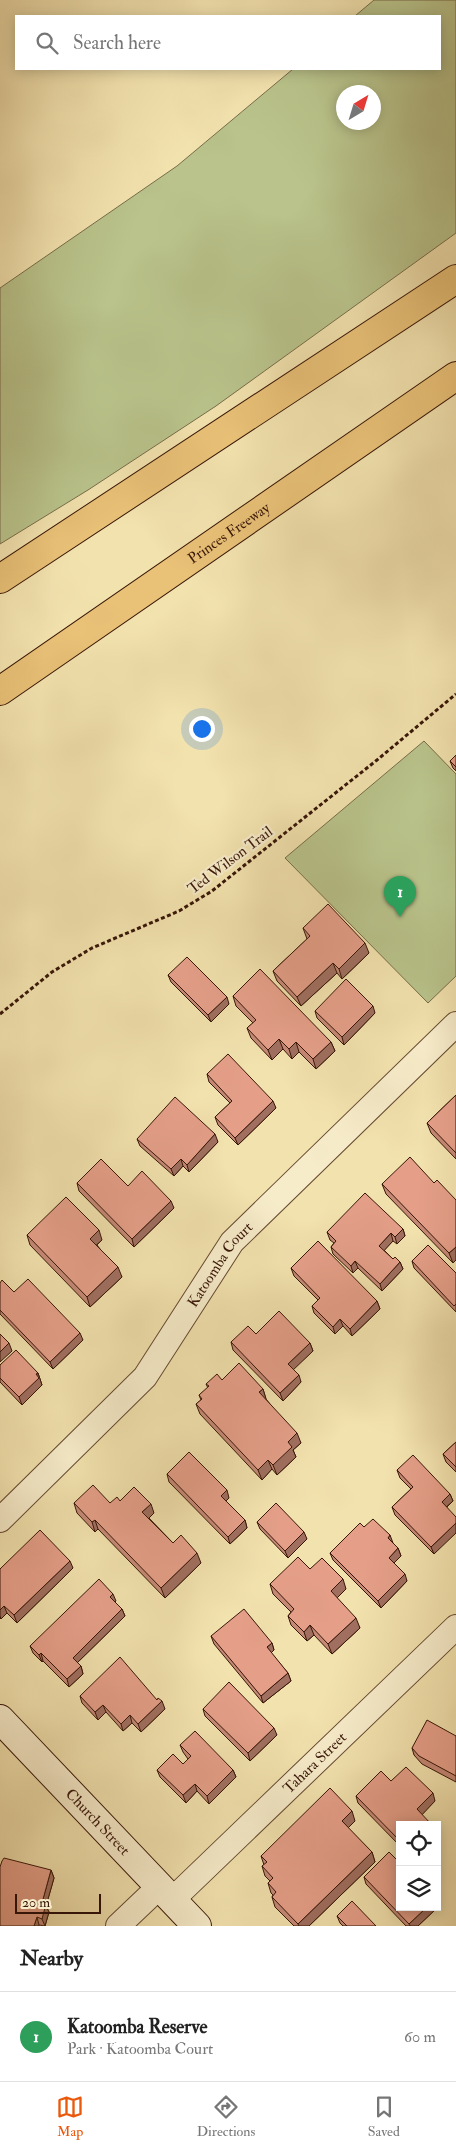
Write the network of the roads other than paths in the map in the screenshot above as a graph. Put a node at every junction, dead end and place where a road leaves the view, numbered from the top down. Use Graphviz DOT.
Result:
graph roads {
  1 [pos="456,279"];
  2 [pos="456,376"];
  3 [pos="0,579"];
  4 [pos="0,691"];
  5 [pos="456,1024"];
  6 [pos="0,1520"];
  7 [pos="456,1627"];
  8 [pos="0,1719"];
  9 [pos="165,1893"];
  10 [pos="118,1926"];
  11 [pos="197,1926"];
  1 -- 3 [label="highway"];
  2 -- 4 [label="highway, Princes Freeway"];
  5 -- 6 [label="street, Katoomba Court"];
  7 -- 9 [label="street, Tahara Street"];
  8 -- 9 [label="street, Church Street"];
  9 -- 10 [label="street, Tahara Street"];
  9 -- 11 [label="street, Church Street"];
}
